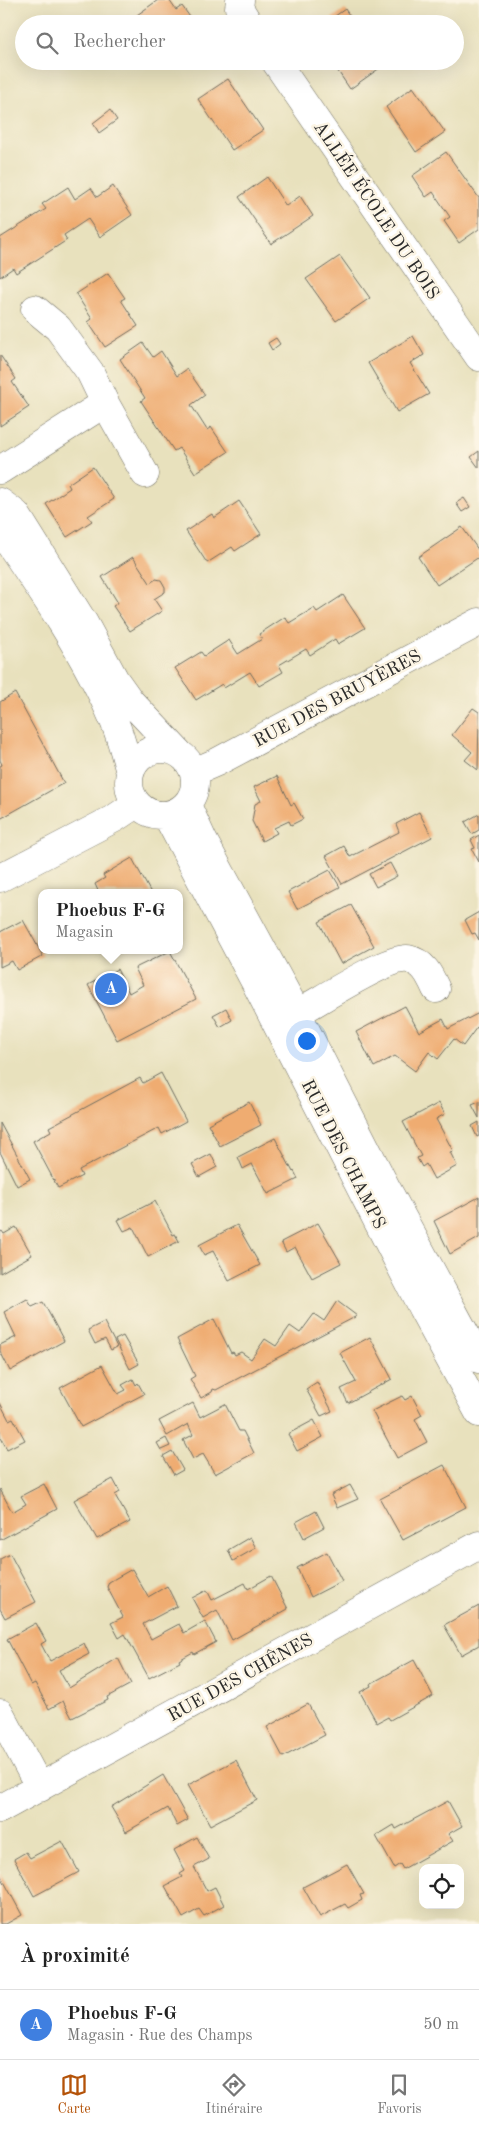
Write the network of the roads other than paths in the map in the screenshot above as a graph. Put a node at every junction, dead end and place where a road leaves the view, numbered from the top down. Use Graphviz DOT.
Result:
graph roads {
  1 [pos="240,0"];
  2 [pos="243,15"];
  3 [pos="281,70"];
  4 [pos="35,309"];
  5 [pos="479,357"];
  6 [pos="105,404"];
  7 [pos="0,470"];
  8 [pos="145,474"];
  9 [pos="0,502"];
  10 [pos="0,530"];
  11 [pos="479,622"];
  12 [pos="187,763"];
  13 [pos="130,772"];
  14 [pos="136,804"];
  15 [pos="177,810"];
  16 [pos="0,878"];
  17 [pos="436,989"];
  18 [pos="297,1013"];
  19 [pos="479,1359"];
  20 [pos="479,1413"];
  21 [pos="479,1544"];
  22 [pos="0,1713"];
  23 [pos="40,1788"];
  24 [pos="0,1809"];
  1 -- 2 [label="street"];
  3 -- 5 [label="street, ALLÉE ÉCOLE DU BOIS"];
  4 -- 6 [label="street"];
  6 -- 7 [label="street"];
  6 -- 8 [label="street"];
  9 -- 12 [label="street"];
  10 -- 13 [label="street"];
  11 -- 12 [label="street, RUE DES BRUYÈRES"];
  12 -- 13 [label="street"];
  12 -- 15 [label="street"];
  13 -- 14 [label="street"];
  14 -- 15 [label="street"];
  14 -- 16 [label="street"];
  15 -- 18 [label="street, RUE DES CHAMPS"];
  15 -- 20 [label="street, RUE DES CHAMPS"];
  17 -- 18 [label="street"];
  18 -- 19 [label="street, RUE DES CHAMPS"];
  21 -- 23 [label="street, RUE DES CHÊNES"];
  22 -- 23 [label="street"];
  23 -- 24 [label="street, RUE DES CHÊNES"];
}
